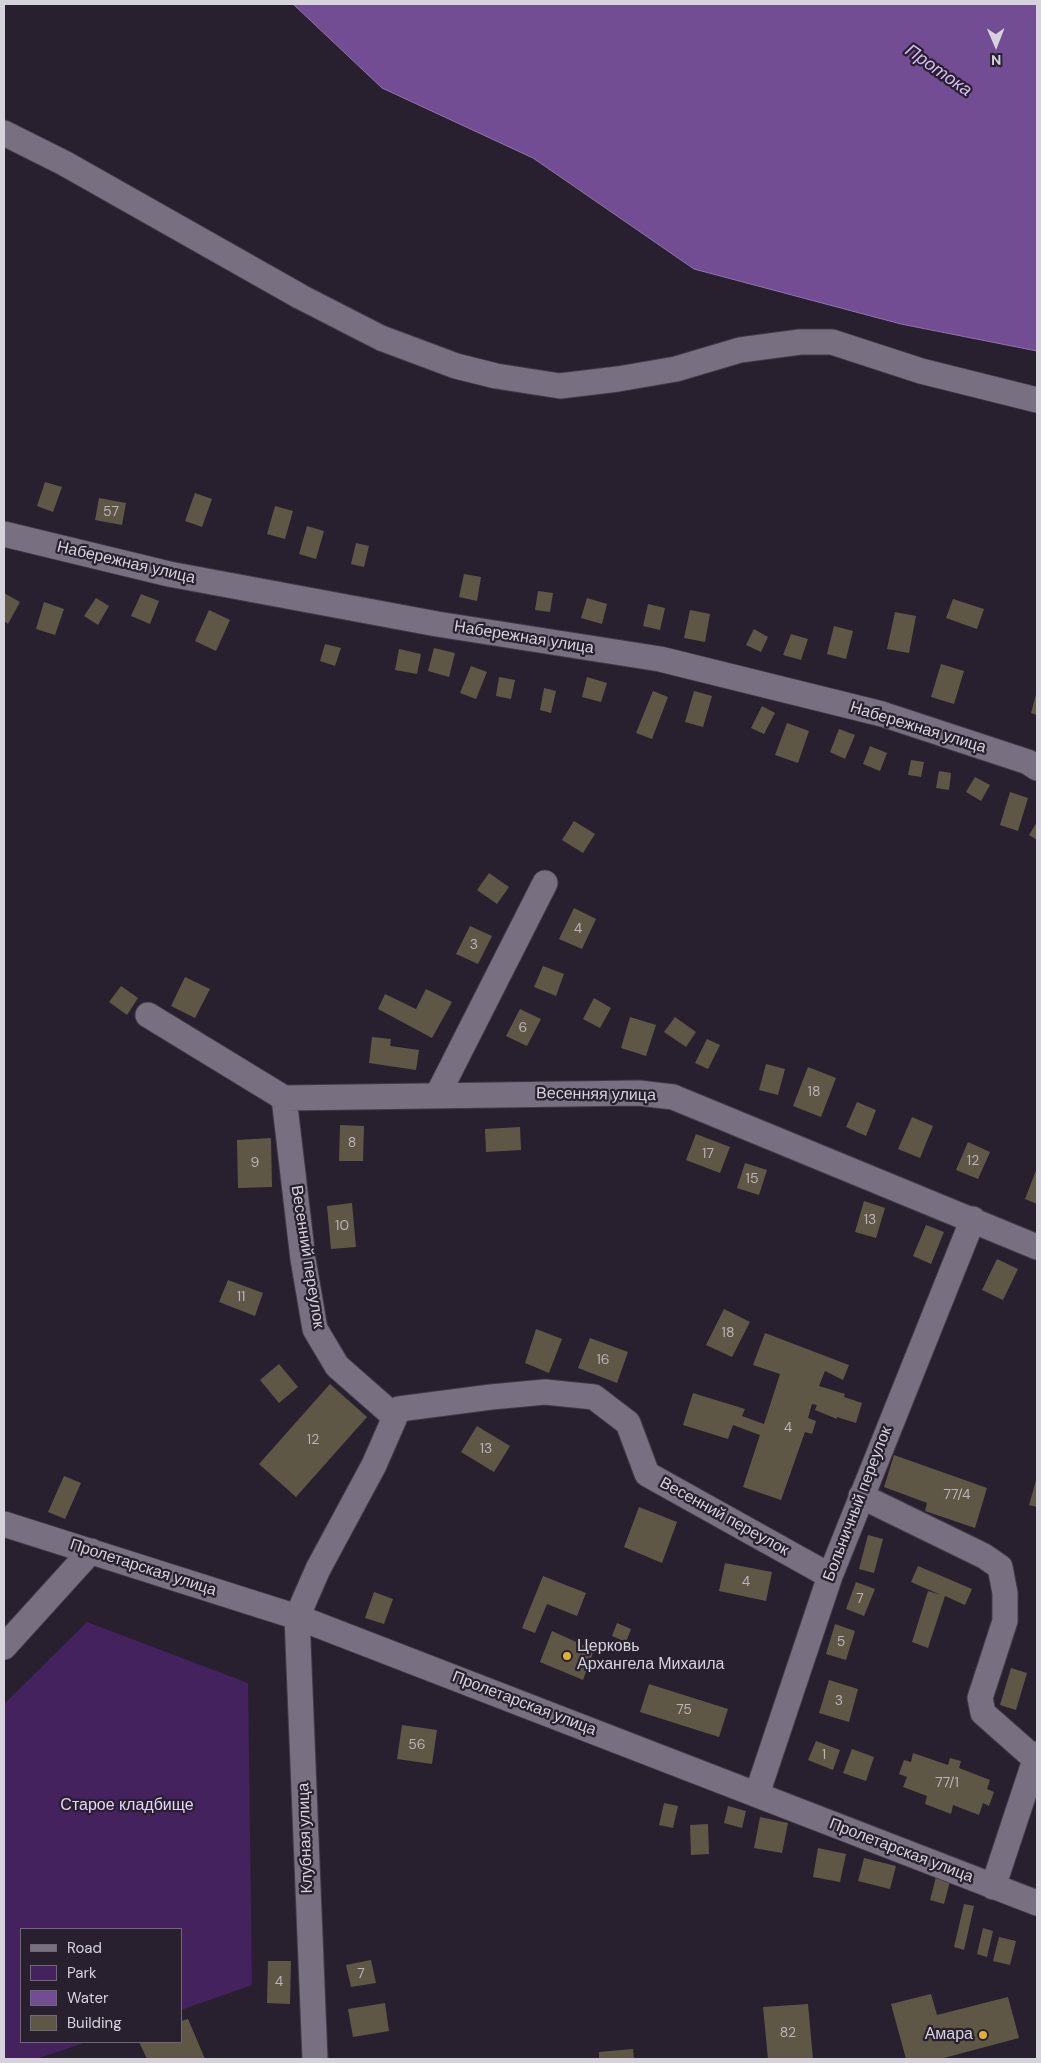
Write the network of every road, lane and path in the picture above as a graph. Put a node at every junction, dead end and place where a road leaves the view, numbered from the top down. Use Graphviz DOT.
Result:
graph roads {
  1 [pos="4,133"];
  2 [pos="1037,400"];
  3 [pos="4,534"];
  4 [pos="1037,768"];
  5 [pos="545,883"];
  6 [pos="148,1015"];
  7 [pos="437,1096"];
  8 [pos="284,1098"];
  9 [pos="973,1219"];
  10 [pos="1037,1247"];
  11 [pos="394,1417"];
  12 [pos="861,1496"];
  13 [pos="4,1524"];
  14 [pos="91,1551"];
  15 [pos="830,1576"];
  16 [pos="297,1617"];
  17 [pos="4,1647"];
  18 [pos="1036,1756"];
  19 [pos="757,1794"];
  20 [pos="993,1887"];
  21 [pos="1037,1903"];
  22 [pos="315,2059"];
  1 -- 2 [label="street"];
  3 -- 4 [label="street, Набережная улица"];
  5 -- 7 [label="street"];
  6 -- 8 [label="street"];
  7 -- 8 [label="street, Весенняя улица"];
  7 -- 9 [label="street, Весенняя улица"];
  8 -- 11 [label="street, Весенний переулок"];
  9 -- 10 [label="street, Весенняя улица"];
  9 -- 12 [label="street, Больничный переулок"];
  11 -- 15 [label="street, Весенний переулок"];
  11 -- 16 [label="street"];
  12 -- 15 [label="street, Больничный переулок"];
  12 -- 18 [label="street"];
  13 -- 14 [label="street, Пролетарская улица"];
  14 -- 16 [label="street, Пролетарская улица"];
  14 -- 17 [label="street"];
  15 -- 19 [label="street, Больничный переулок"];
  16 -- 19 [label="street, Пролетарская улица"];
  16 -- 22 [label="street, Клубная улица"];
  18 -- 20 [label="street"];
  19 -- 20 [label="street, Пролетарская улица"];
  20 -- 21 [label="street, Пролетарская улица"];
}
